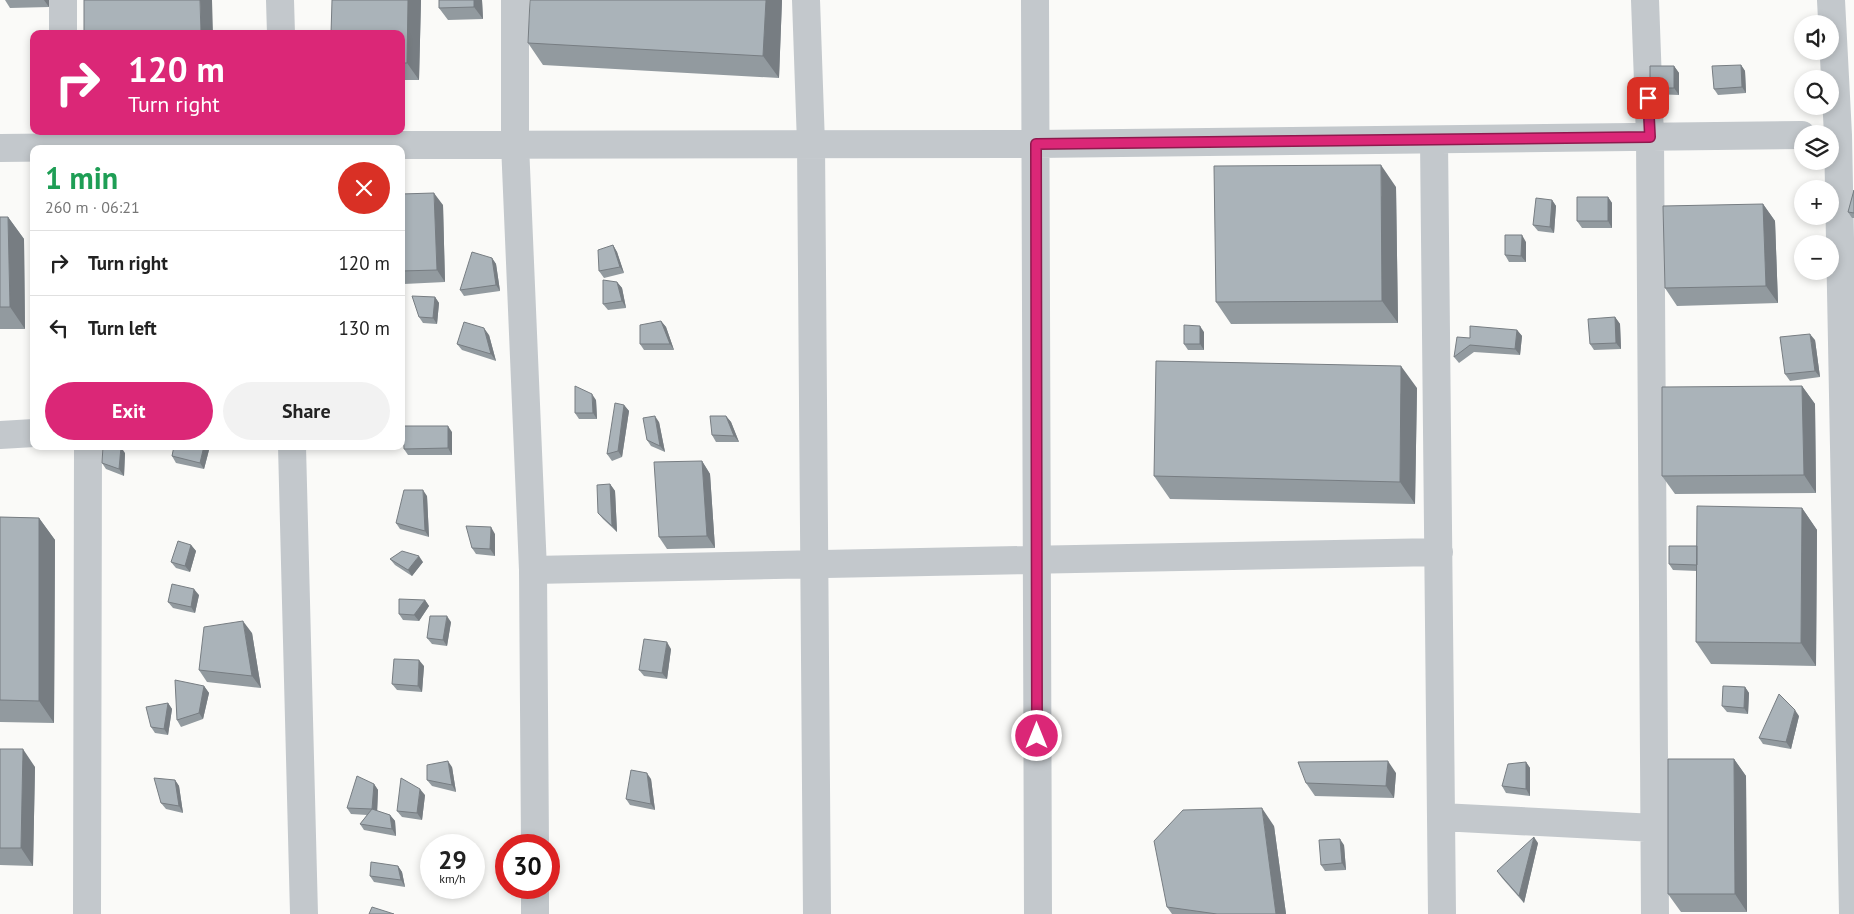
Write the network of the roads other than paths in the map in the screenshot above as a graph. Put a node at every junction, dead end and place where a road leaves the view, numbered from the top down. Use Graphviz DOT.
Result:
graph roads {
  1 [pos="63,0"];
  2 [pos="280,0"];
  3 [pos="515,0"];
  4 [pos="806,0"];
  5 [pos="1035,0"];
  6 [pos="1645,0"];
  7 [pos="1831,0"];
  8 [pos="63,30"];
  9 [pos="281,30"];
  10 [pos="1794,135"];
  11 [pos="1841,135"];
  12 [pos="1650,137"];
  13 [pos="1434,140"];
  14 [pos="62,142"];
  15 [pos="284,142"];
  16 [pos="515,144"];
  17 [pos="810,144"];
  18 [pos="1036,144"];
  19 [pos="30,145"];
  20 [pos="31,145"];
  21 [pos="0,148"];
  22 [pos="30,433"];
  23 [pos="0,435"];
  24 [pos="88,450"];
  25 [pos="292,450"];
  26 [pos="1439,552"];
  27 [pos="1036,561"];
  28 [pos="815,563"];
  29 [pos="533,570"];
  30 [pos="1441,817"];
  31 [pos="1655,828"];
  32 [pos="535,834"];
  33 [pos="535,899"];
  34 [pos="87,914"];
  35 [pos="304,914"];
  36 [pos="536,914"];
  37 [pos="818,914"];
  38 [pos="1038,914"];
  39 [pos="1442,914"];
  40 [pos="1655,914"];
  41 [pos="1853,914"];
  1 -- 8 [label="street"];
  2 -- 9 [label="street"];
  3 -- 16 [label="street"];
  4 -- 17 [label="street"];
  5 -- 18 [label="street"];
  6 -- 12 [label="street"];
  7 -- 11 [label="street"];
  10 -- 12 [label="street"];
  11 -- 41 [label="street"];
  12 -- 13 [label="street"];
  12 -- 31 [label="street"];
  13 -- 18 [label="street"];
  13 -- 26 [label="street"];
  14 -- 15 [label="street"];
  14 -- 20 [label="street"];
  15 -- 16 [label="street"];
  16 -- 17 [label="street"];
  16 -- 29 [label="street"];
  17 -- 18 [label="street"];
  17 -- 28 [label="street"];
  18 -- 27 [label="street"];
  19 -- 21 [label="street"];
  22 -- 23 [label="street"];
  24 -- 34 [label="street"];
  25 -- 35 [label="street"];
  26 -- 27 [label="street"];
  26 -- 30 [label="street"];
  27 -- 28 [label="street"];
  27 -- 38 [label="street"];
  28 -- 29 [label="street"];
  28 -- 37 [label="street"];
  29 -- 32 [label="street"];
  30 -- 31 [label="street"];
  30 -- 39 [label="street"];
  31 -- 40 [label="street"];
  33 -- 36 [label="street"];
}
